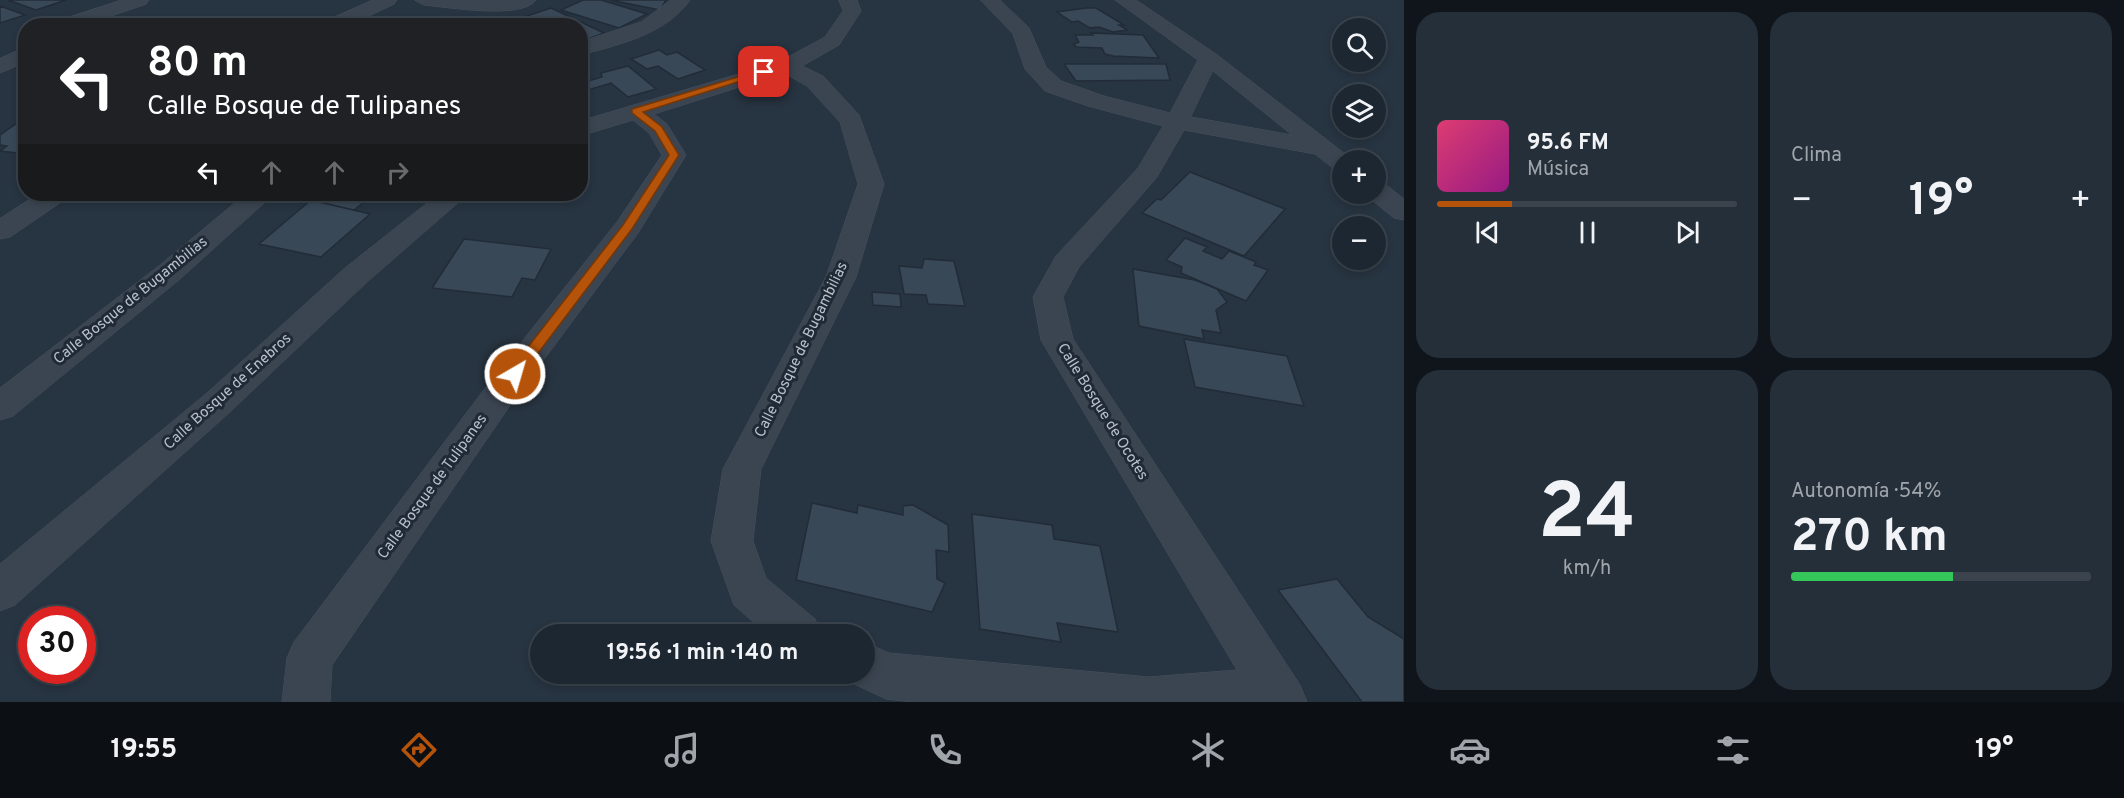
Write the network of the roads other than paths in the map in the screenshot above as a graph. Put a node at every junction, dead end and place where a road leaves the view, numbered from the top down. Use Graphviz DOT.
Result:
graph roads {
  1 [pos="140,0"];
  2 [pos="388,0"];
  3 [pos="424,0"];
  4 [pos="526,0"];
  5 [pos="681,0"];
  6 [pos="848,0"];
  7 [pos="990,0"];
  8 [pos="1124,0"];
  9 [pos="161,2"];
  10 [pos="86,18"];
  11 [pos="116,18"];
  12 [pos="349,18"];
  13 [pos="18,41"];
  14 [pos="588,46"];
  15 [pos="0,48"];
  16 [pos="18,57"];
  17 [pos="1209,58"];
  18 [pos="786,66"];
  19 [pos="0,67"];
  20 [pos="636,111"];
  21 [pos="1178,122"];
  22 [pos="588,126"];
  23 [pos="1323,148"];
  24 [pos="1332,155"];
  25 [pos="1386,198"];
  26 [pos="45,201"];
  27 [pos="253,201"];
  28 [pos="446,201"];
  29 [pos="1404,212"];
  30 [pos="0,231"];
  31 [pos="0,407"];
  32 [pos="0,591"];
  33 [pos="787,624"];
  34 [pos="875,670"];
  35 [pos="1279,696"];
  36 [pos="306,702"];
  1 -- 10 [label="street"];
  2 -- 12 [label="street"];
  3 -- 4 [label="street"];
  5 -- 14 [label="street"];
  6 -- 18 [label="street"];
  7 -- 21 [label="street"];
  8 -- 17 [label="street"];
  9 -- 11 [label="street"];
  13 -- 15 [label="street"];
  16 -- 19 [label="street"];
  17 -- 21 [label="street, Calle Bosque de Ocotes"];
  17 -- 23 [label="street"];
  18 -- 20 [label="street"];
  18 -- 33 [label="street, Calle Bosque de Bugambilias"];
  20 -- 22 [label="street"];
  20 -- 36 [label="street, Calle Bosque de Tulipanes"];
  21 -- 23 [label="street"];
  21 -- 35 [label="street, Calle Bosque de Ocotes"];
  23 -- 24 [label="street"];
  25 -- 29 [label="street"];
  26 -- 30 [label="street"];
  27 -- 31 [label="street, Calle Bosque de Bugambilias"];
  28 -- 32 [label="street, Calle Bosque de Enebros"];
  34 -- 35 [label="street"];
}
